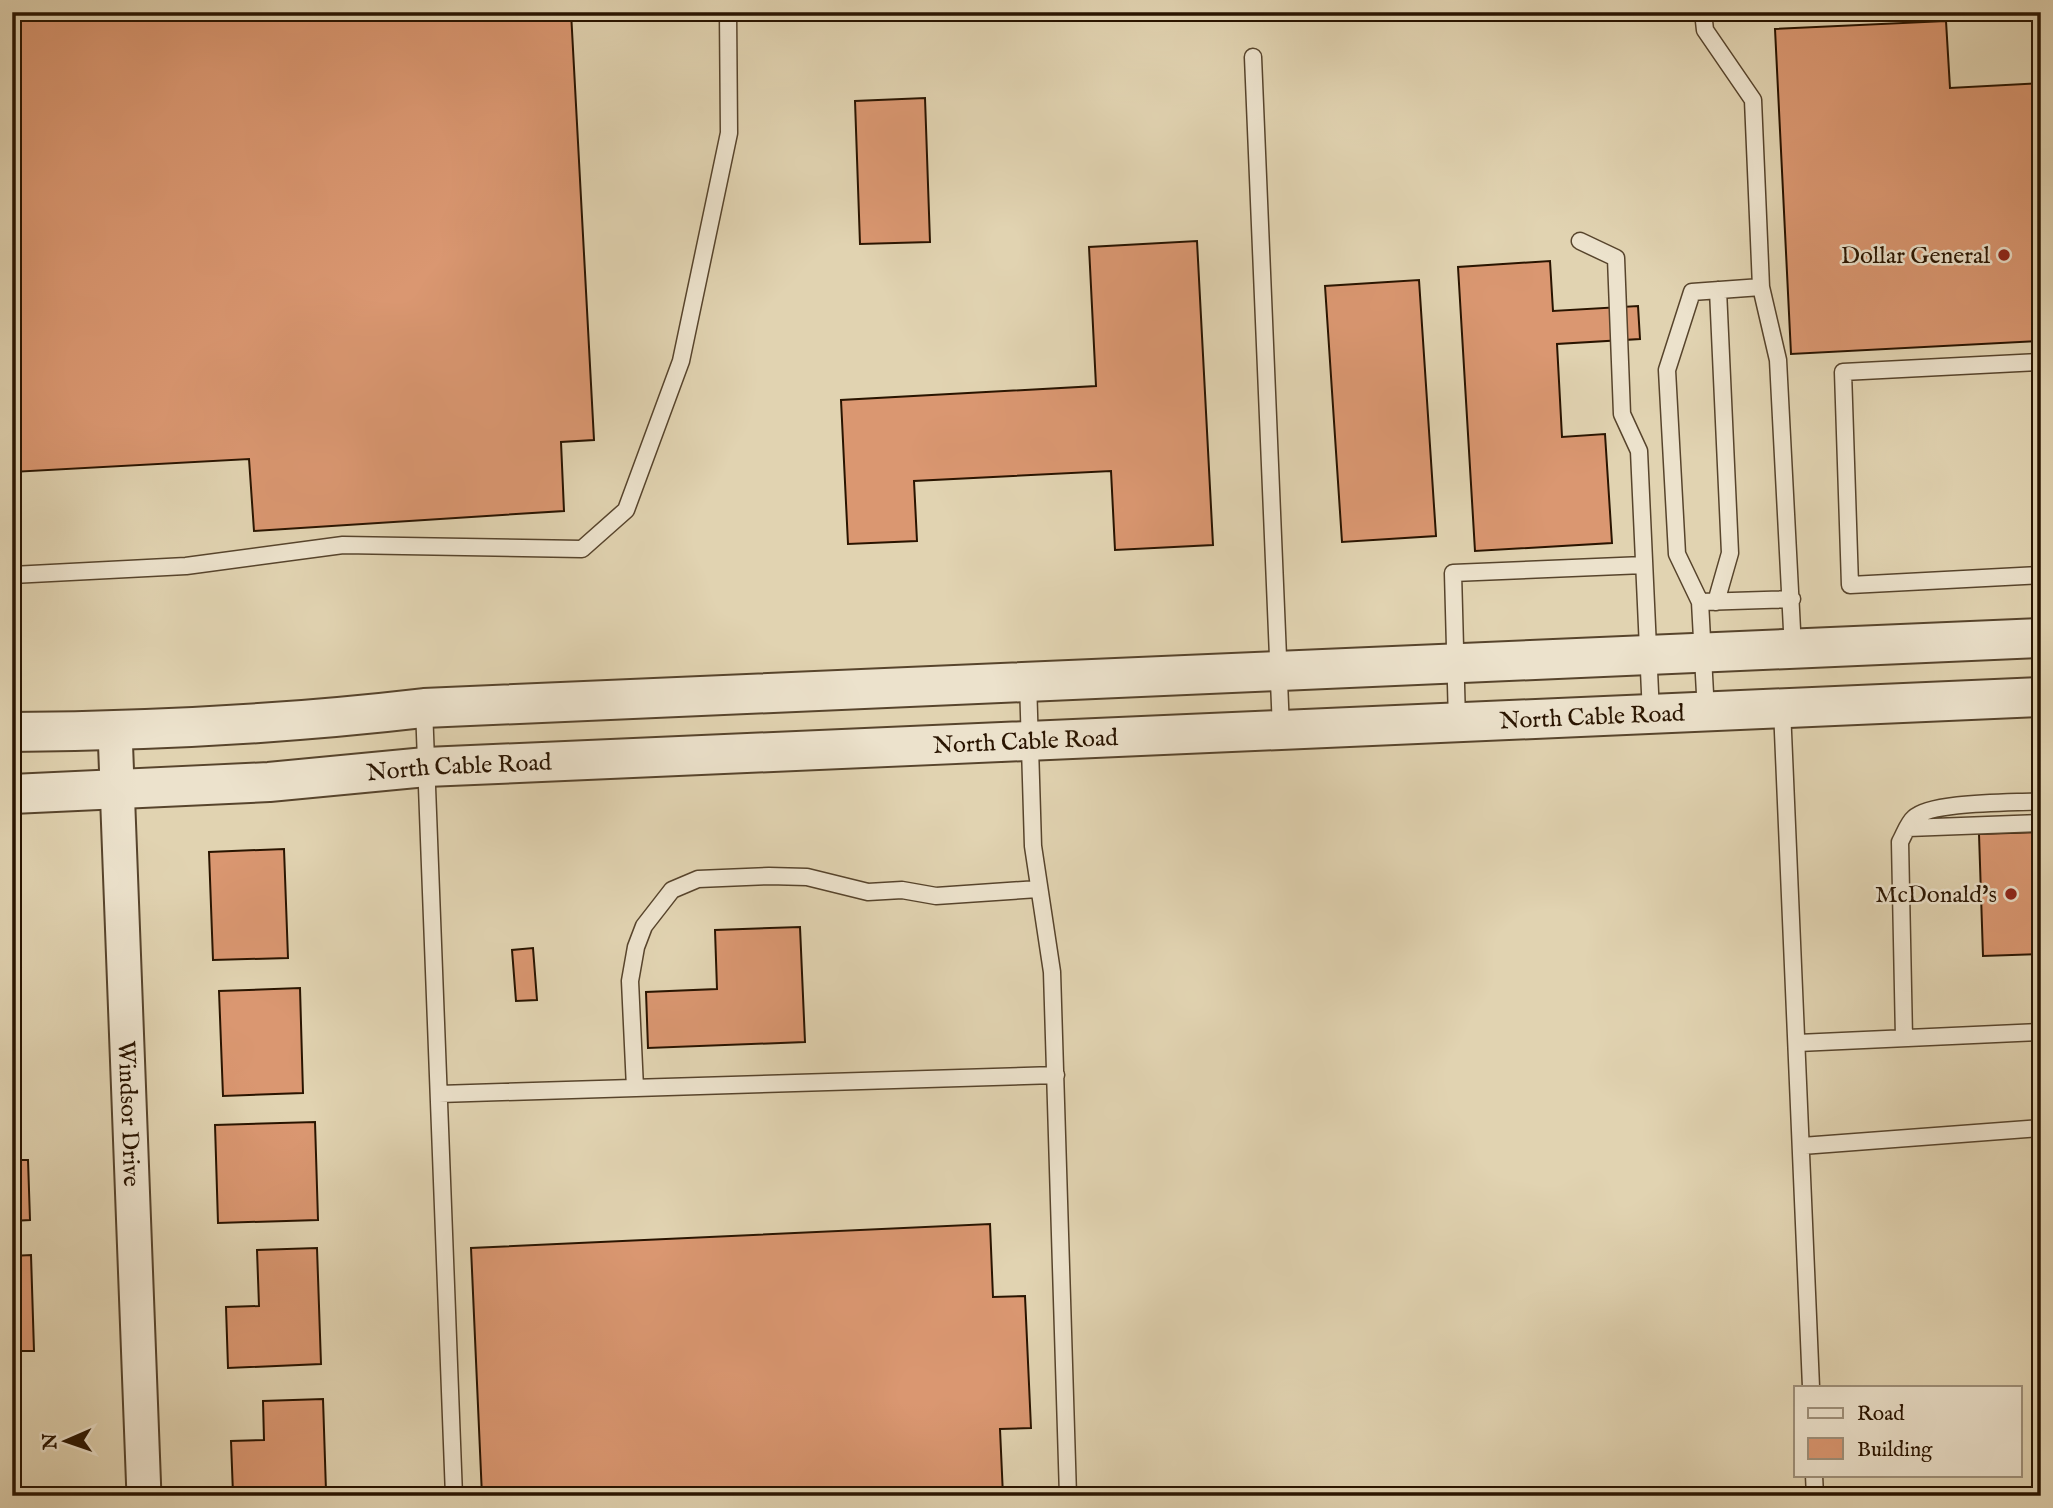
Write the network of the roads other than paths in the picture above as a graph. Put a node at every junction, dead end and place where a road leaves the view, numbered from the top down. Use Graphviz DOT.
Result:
graph roads {
  1 [pos="727,12"];
  2 [pos="1703,12"];
  3 [pos="1253,57"];
  4 [pos="1580,241"];
  5 [pos="1761,287"];
  6 [pos="1718,290"];
  7 [pos="2041,362"];
  8 [pos="1644,565"];
  9 [pos="12,575"];
  10 [pos="2041,575"];
  11 [pos="1792,599"];
  12 [pos="1708,602"];
  13 [pos="2041,638"];
  14 [pos="1793,649"];
  15 [pos="1703,652"];
  16 [pos="1648,655"];
  17 [pos="1455,663"];
  18 [pos="1278,671"];
  19 [pos="1028,681"];
  20 [pos="2041,697"];
  21 [pos="424,708"];
  22 [pos="1782,709"];
  23 [pos="1706,712"];
  24 [pos="1651,714"];
  25 [pos="1457,722"];
  26 [pos="1281,729"];
  27 [pos="115,731"];
  28 [pos="12,732"];
  29 [pos="1029,741"];
  30 [pos="426,767"];
  31 [pos="116,790"];
  32 [pos="12,794"];
  33 [pos="2041,801"];
  34 [pos="2041,823"];
  35 [pos="1908,828"];
  36 [pos="1038,889"];
  37 [pos="2041,1032"];
  38 [pos="1904,1038"];
  39 [pos="1798,1043"];
  40 [pos="1056,1075"];
  41 [pos="635,1088"];
  42 [pos="439,1094"];
  43 [pos="2041,1128"];
  44 [pos="1802,1146"];
  45 [pos="1811,1386"];
  46 [pos="1814,1476"];
  47 [pos="144,1496"];
  48 [pos="454,1496"];
  49 [pos="1068,1496"];
  50 [pos="1815,1496"];
  1 -- 9 [label="lane"];
  2 -- 5 [label="lane"];
  3 -- 18 [label="lane"];
  4 -- 8 [label="lane"];
  5 -- 6 [label="lane"];
  5 -- 11 [label="lane"];
  6 -- 12 [label="lane"];
  6 -- 12 [label="lane"];
  7 -- 10 [label="lane"];
  8 -- 16 [label="lane"];
  8 -- 17 [label="lane"];
  11 -- 12 [label="lane"];
  11 -- 14 [label="lane"];
  12 -- 15 [label="lane"];
  13 -- 14 [label="street"];
  14 -- 15 [label="street"];
  15 -- 16 [label="street"];
  15 -- 23 [label="lane"];
  16 -- 17 [label="street"];
  16 -- 24 [label="lane"];
  17 -- 18 [label="street"];
  17 -- 25 [label="lane"];
  18 -- 19 [label="street"];
  18 -- 26 [label="lane"];
  19 -- 21 [label="street"];
  19 -- 29 [label="lane"];
  20 -- 22 [label="street, North Cable Road"];
  21 -- 27 [label="street"];
  21 -- 30 [label="lane"];
  22 -- 23 [label="street, North Cable Road"];
  22 -- 39 [label="lane"];
  23 -- 24 [label="street, North Cable Road"];
  24 -- 25 [label="street, North Cable Road"];
  25 -- 26 [label="street, North Cable Road"];
  26 -- 29 [label="street, North Cable Road"];
  27 -- 28 [label="street"];
  27 -- 31 [label="street, Windsor Drive"];
  29 -- 30 [label="street, North Cable Road"];
  29 -- 36 [label="lane"];
  30 -- 31 [label="street, North Cable Road"];
  30 -- 42 [label="lane"];
  31 -- 32 [label="street, North Cable Road"];
  31 -- 47 [label="street, Windsor Drive"];
  33 -- 35 [label="lane"];
  34 -- 35 [label="lane"];
  35 -- 38 [label="lane"];
  36 -- 40 [label="lane"];
  36 -- 41 [label="lane"];
  37 -- 38 [label="lane"];
  38 -- 39 [label="lane"];
  39 -- 44 [label="lane"];
  40 -- 41 [label="lane"];
  40 -- 49 [label="lane"];
  41 -- 42 [label="lane"];
  42 -- 48 [label="lane"];
  43 -- 44 [label="lane"];
  44 -- 45 [label="lane"];
  46 -- 50 [label="lane"];
}
